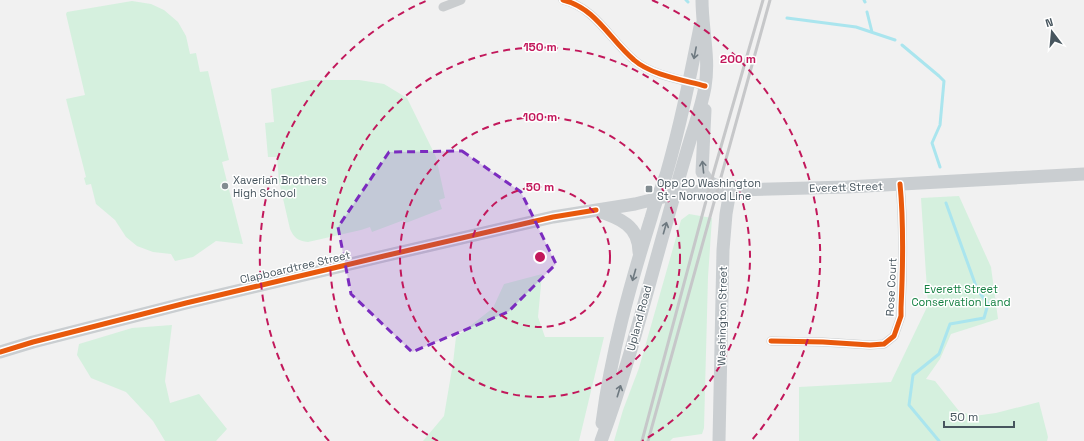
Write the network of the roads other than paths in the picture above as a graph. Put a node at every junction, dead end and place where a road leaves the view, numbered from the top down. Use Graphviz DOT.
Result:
graph roads {
  1 [pos="461,0"];
  2 [pos="563,0"];
  3 [pos="702,0"];
  4 [pos="443,7"];
  5 [pos="702,15"];
  6 [pos="689,82"];
  7 [pos="705,86"];
  8 [pos="1084,174"];
  9 [pos="900,184"];
  10 [pos="730,190"];
  11 [pos="675,194"];
  12 [pos="657,198"];
  13 [pos="596,210"];
  14 [pos="639,257"];
  15 [pos="771,341"];
  16 [pos="0,352"];
  17 [pos="601,441"];
  18 [pos="719,441"];
  1 -- 4 [label="street"];
  2 -- 6 [label="street"];
  3 -- 5 [label="main road"];
  5 -- 6 [label="main road, one-way"];
  5 -- 7 [label="main road"];
  6 -- 7 [label="street"];
  6 -- 12 [label="main road"];
  10 -- 7 [label="main road, one-way"];
  7 -- 11 [label="main road"];
  8 -- 9 [label="main road, Everett Street"];
  9 -- 10 [label="main road, Everett Street"];
  9 -- 15 [label="street, Rose Court"];
  10 -- 11 [label="main road, Everett Street"];
  10 -- 18 [label="main road, Washington Street"];
  11 -- 12 [label="main road, Everett Street"];
  17 -- 11 [label="main road, Upland Road, one-way"];
  12 -- 13 [label="main road, Clapboardtree Street"];
  12 -- 14 [label="main road, Upland Road"];
  13 -- 14 [label="main road"];
  13 -- 16 [label="main road, Clapboardtree Street"];
  14 -- 17 [label="main road, Upland Road, one-way"];
}
